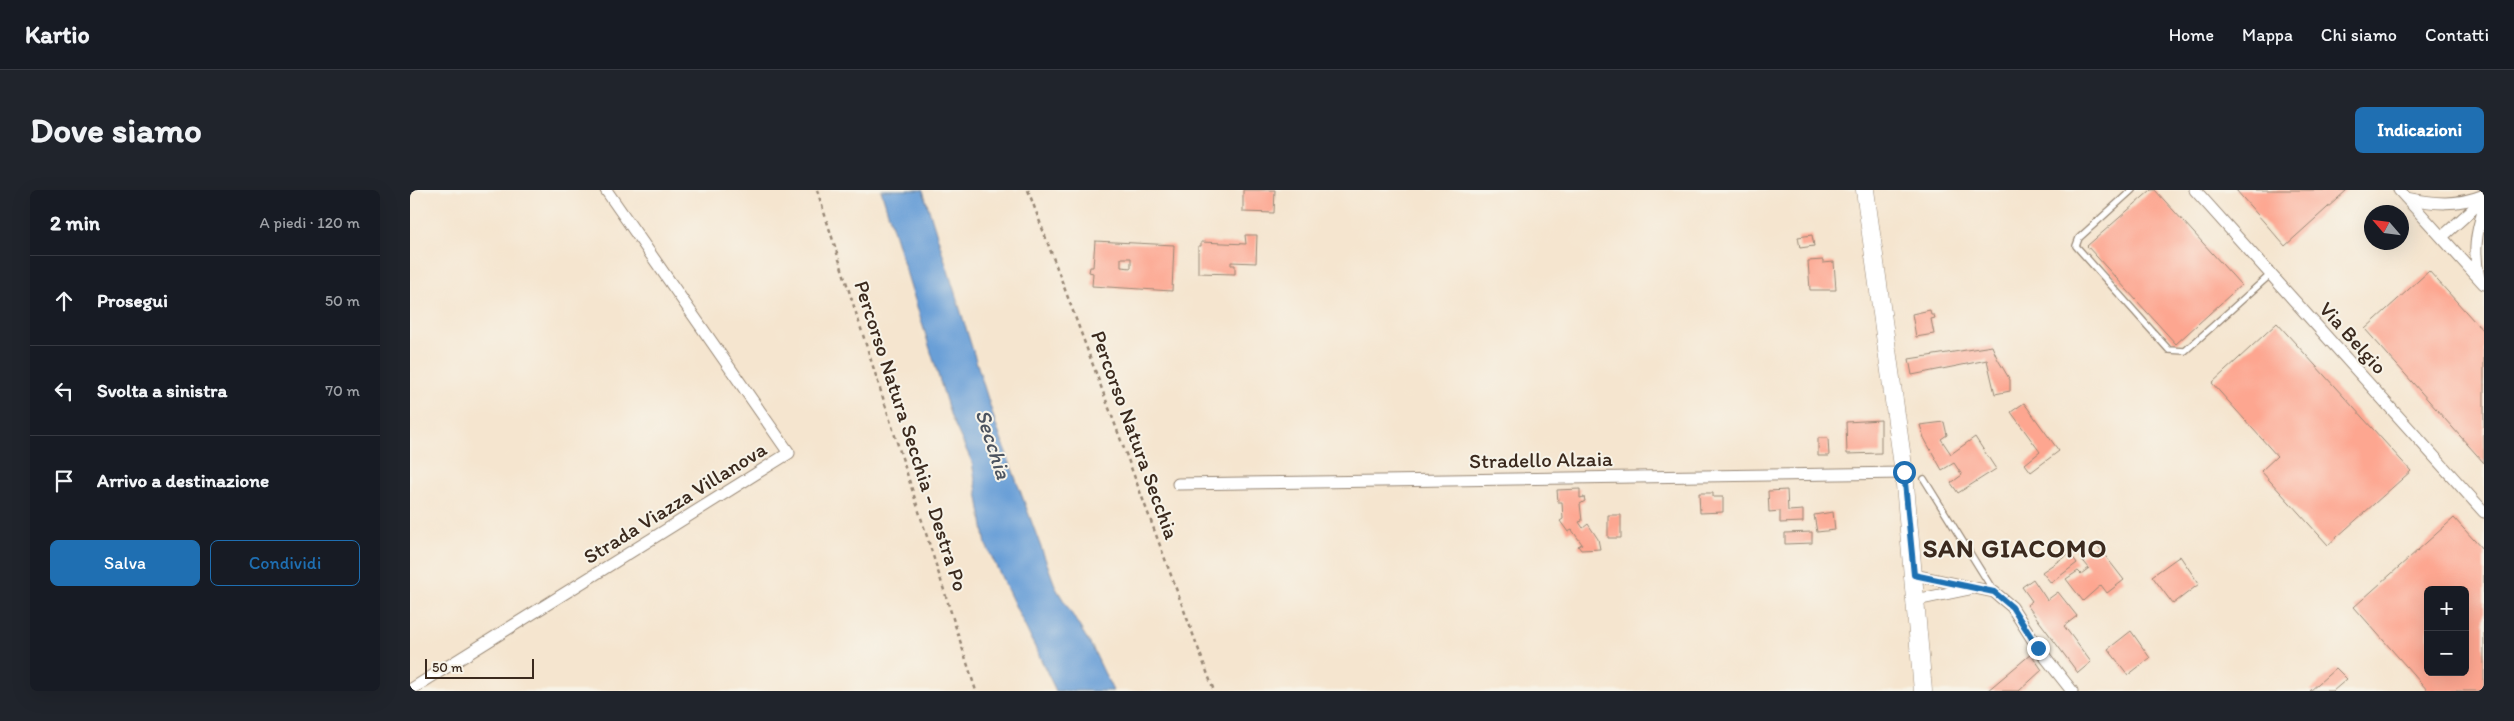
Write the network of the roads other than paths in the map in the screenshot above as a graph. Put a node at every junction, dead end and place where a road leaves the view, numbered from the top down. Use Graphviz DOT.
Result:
graph roads {
  1 [pos="606,190"];
  2 [pos="1866,190"];
  3 [pos="2132,190"];
  4 [pos="2195,190"];
  5 [pos="2403,194"];
  6 [pos="2484,197"];
  7 [pos="2484,209"];
  8 [pos="2442,238"];
  9 [pos="2271,274"];
  10 [pos="2482,282"];
  11 [pos="1904,472"];
  12 [pos="1924,479"];
  13 [pos="1178,484"];
  14 [pos="2484,512"];
  15 [pos="1914,575"];
  16 [pos="1974,588"];
  17 [pos="1994,592"];
  18 [pos="1916,600"];
  19 [pos="410,690"];
  20 [pos="1923,691"];
  21 [pos="2072,691"];
  1 -- 19 [label="street, Strada Viazza Villanova"];
  2 -- 11 [label="main road"];
  3 -- 9 [label="lane"];
  4 -- 9 [label="street, Via Belgio"];
  5 -- 6 [label="street"];
  5 -- 8 [label="street"];
  6 -- 8 [label="street"];
  7 -- 10 [label="street"];
  8 -- 10 [label="street"];
  9 -- 14 [label="street, Via Belgio"];
  11 -- 13 [label="street, Stradello Alzaia"];
  11 -- 15 [label="main road"];
  12 -- 17 [label="lane"];
  15 -- 16 [label="street"];
  15 -- 18 [label="main road"];
  16 -- 17 [label="street"];
  16 -- 18 [label="street"];
  17 -- 21 [label="street"];
  18 -- 20 [label="main road"];
}
